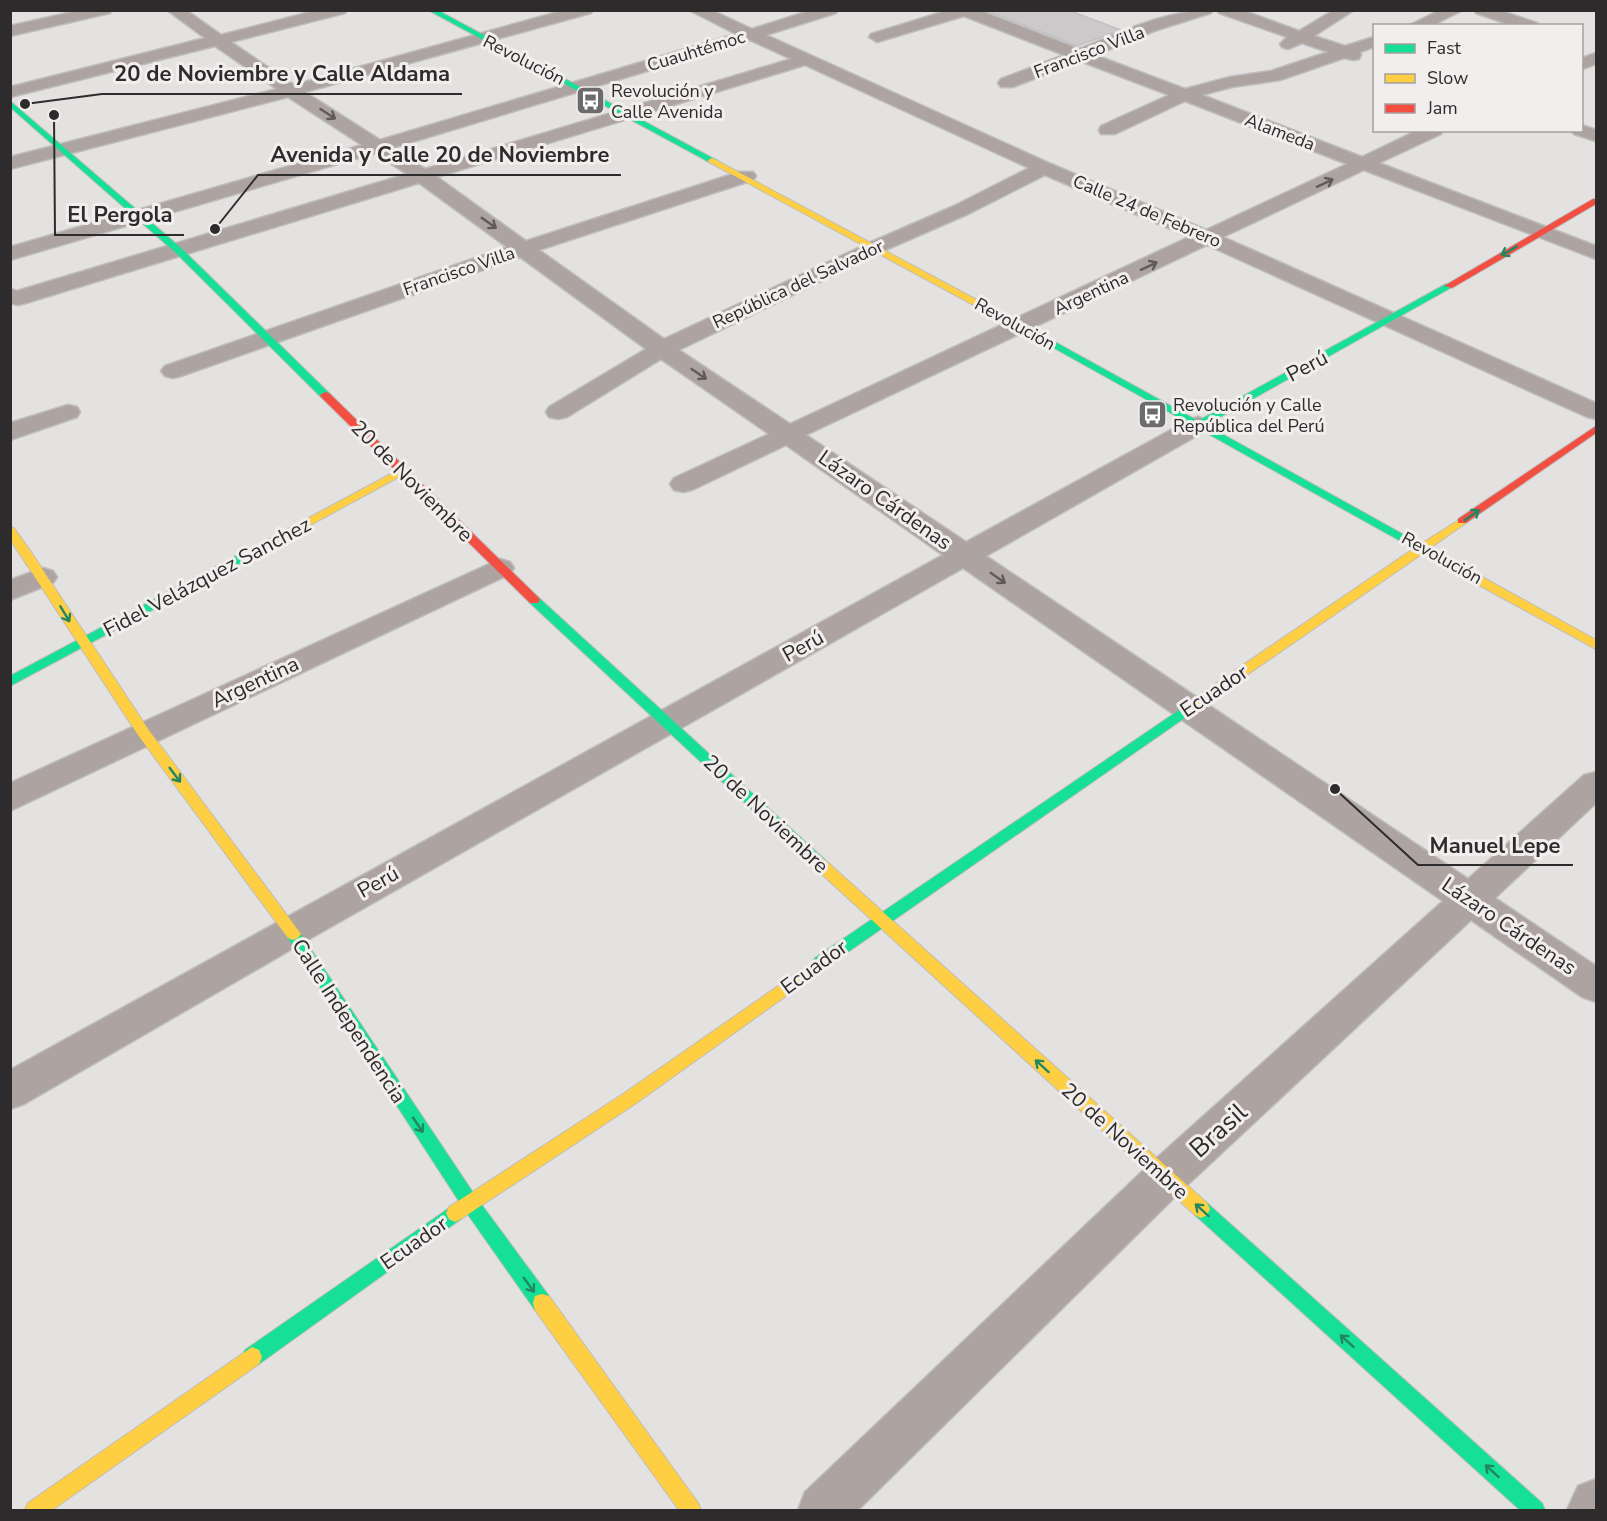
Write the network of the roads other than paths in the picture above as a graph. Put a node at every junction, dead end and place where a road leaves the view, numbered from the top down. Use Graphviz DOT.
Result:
graph roads {
  1 [pos="104,10"];
  2 [pos="175,10"];
  3 [pos="339,10"];
  4 [pos="431,10"];
  5 [pos="585,10"];
  6 [pos="697,10"];
  7 [pos="830,10"];
  8 [pos="1205,10"];
  9 [pos="1225,10"];
  10 [pos="1346,10"];
  11 [pos="1455,10"];
  12 [pos="1482,10"];
  13 [pos="963,11"];
  14 [pos="1421,24"];
  15 [pos="1525,24"];
  16 [pos="10,31"];
  17 [pos="750,34"];
  18 [pos="877,37"];
  19 [pos="1299,37"];
  20 [pos="481,38"];
  21 [pos="217,41"];
  22 [pos="1373,42"];
  23 [pos="1594,49"];
  24 [pos="1346,53"];
  25 [pos="1082,55"];
  26 [pos="808,59"];
  27 [pos="1373,62"];
  28 [pos="1583,62"];
  29 [pos="1230,82"];
  30 [pos="1007,83"];
  31 [pos="578,87"];
  32 [pos="291,91"];
  33 [pos="10,92"];
  34 [pos="1184,95"];
  35 [pos="10,103"];
  36 [pos="625,113"];
  37 [pos="1108,130"];
  38 [pos="1430,132"];
  39 [pos="378,147"];
  40 [pos="64,148"];
  41 [pos="10,163"];
  42 [pos="1363,165"];
  43 [pos="1044,168"];
  44 [pos="421,175"];
  45 [pos="746,176"];
  46 [pos="1596,201"];
  47 [pos="141,216"];
  48 [pos="1541,232"];
  49 [pos="1208,238"];
  50 [pos="876,247"];
  51 [pos="524,248"];
  52 [pos="178,250"];
  53 [pos="1596,253"];
  54 [pos="10,254"];
  55 [pos="10,296"];
  56 [pos="1391,320"];
  57 [pos="1020,327"];
  58 [pos="270,338"];
  59 [pos="662,349"];
  60 [pos="174,371"];
  61 [pos="68,412"];
  62 [pos="558,412"];
  63 [pos="1596,412"];
  64 [pos="1198,425"];
  65 [pos="1596,429"];
  66 [pos="10,432"];
  67 [pos="791,435"];
  68 [pos="402,471"];
  69 [pos="683,484"];
  70 [pos="10,530"];
  71 [pos="1424,548"];
  72 [pos="965,555"];
  73 [pos="500,568"];
  74 [pos="43,577"];
  75 [pos="10,591"];
  76 [pos="83,644"];
  77 [pos="1596,645"];
  78 [pos="10,681"];
  79 [pos="1188,709"];
  80 [pos="668,722"];
  81 [pos="144,734"];
  82 [pos="1596,784"];
  83 [pos="10,798"];
  84 [pos="1471,900"];
  85 [pos="880,920"];
  86 [pos="291,931"];
  87 [pos="1596,986"];
  88 [pos="10,1091"];
  89 [pos="1166,1177"];
  90 [pos="471,1203"];
  91 [pos="1596,1504"];
  92 [pos="35,1510"];
  93 [pos="691,1510"];
  94 [pos="823,1510"];
  95 [pos="1535,1510"];
  96 [pos="1592,1510"];
  1 -- 16 [label="street"];
  2 -- 21 [label="street, Lázaro Cárdenas"];
  3 -- 21 [label="street"];
  4 -- 20 [label="street, Revolución"];
  5 -- 20 [label="street"];
  6 -- 17 [label="street, Calle 24 de Febrero"];
  7 -- 17 [label="street, Cuauhtémoc"];
  8 -- 25 [label="street, Francisco Villa"];
  9 -- 19 [label="street"];
  10 -- 19 [label="street"];
  11 -- 14 [label="street"];
  12 -- 15 [label="street"];
  13 -- 18 [label="street"];
  13 -- 25 [label="street, Alameda"];
  17 -- 26 [label="street, Calle 24 de Febrero"];
  17 -- 31 [label="street, Cuauhtémoc"];
  19 -- 24 [label="street"];
  19 -- 29 [label="street"];
  20 -- 31 [label="street, Revolución"];
  20 -- 32 [label="street"];
  21 -- 32 [label="street, Lázaro Cárdenas"];
  21 -- 33 [label="street"];
  22 -- 24 [label="street"];
  23 -- 28 [label="street"];
  24 -- 27 [label="street"];
  24 -- 29 [label="street"];
  25 -- 30 [label="street, Francisco Villa"];
  25 -- 34 [label="street, Alameda"];
  26 -- 36 [label="street"];
  26 -- 43 [label="street, Calle 24 de Febrero"];
  29 -- 34 [label="street"];
  31 -- 36 [label="street, Revolución"];
  31 -- 39 [label="street, Cuauhtémoc"];
  32 -- 39 [label="street, Lázaro Cárdenas, one-way"];
  32 -- 40 [label="street"];
  34 -- 37 [label="street"];
  34 -- 42 [label="street, Alameda"];
  35 -- 40 [label="street, 20 de Noviembre"];
  36 -- 44 [label="street"];
  36 -- 45 [label="street, Revolución"];
  38 -- 42 [label="street, Argentina"];
  39 -- 44 [label="street, Lázaro Cárdenas"];
  39 -- 47 [label="street, Cuauhtémoc"];
  40 -- 41 [label="street"];
  40 -- 47 [label="street, 20 de Noviembre"];
  42 -- 48 [label="street, Alameda"];
  49 -- 42 [label="street, Argentina, one-way"];
  43 -- 49 [label="street, Calle 24 de Febrero"];
  43 -- 50 [label="street, República del Salvador"];
  44 -- 51 [label="street, Lázaro Cárdenas, one-way"];
  44 -- 52 [label="street"];
  45 -- 50 [label="street, Revolución"];
  45 -- 51 [label="street, Francisco Villa"];
  46 -- 48 [label="street, Perú"];
  47 -- 52 [label="street, 20 de Noviembre"];
  47 -- 54 [label="street, Cuauhtémoc"];
  48 -- 53 [label="street, Alameda"];
  48 -- 56 [label="street, Perú, one-way"];
  49 -- 56 [label="street, Calle 24 de Febrero"];
  57 -- 49 [label="street, Argentina, one-way"];
  50 -- 57 [label="street, Revolución"];
  50 -- 59 [label="street, República del Salvador"];
  51 -- 58 [label="street, Francisco Villa"];
  51 -- 59 [label="street, Lázaro Cárdenas"];
  52 -- 55 [label="street"];
  52 -- 58 [label="street, 20 de Noviembre"];
  56 -- 63 [label="street, Calle 24 de Febrero"];
  56 -- 64 [label="street, Perú"];
  57 -- 64 [label="street, Revolución"];
  57 -- 67 [label="street, Argentina"];
  58 -- 60 [label="street, Francisco Villa"];
  58 -- 68 [label="street, 20 de Noviembre"];
  59 -- 62 [label="street, República del Salvador"];
  59 -- 67 [label="street, Lázaro Cárdenas, one-way"];
  61 -- 66 [label="street"];
  64 -- 71 [label="street, Revolución"];
  64 -- 72 [label="street, Perú"];
  71 -- 65 [label="street, Ecuador, one-way"];
  67 -- 69 [label="street, Argentina"];
  67 -- 72 [label="street, Lázaro Cárdenas"];
  68 -- 73 [label="street, 20 de Noviembre"];
  68 -- 76 [label="street, Fidel Velázquez Sanchez"];
  70 -- 74 [label="street, Calle Independencia"];
  71 -- 77 [label="street, Revolución"];
  71 -- 79 [label="street, Ecuador"];
  72 -- 79 [label="street, Lázaro Cárdenas, one-way"];
  72 -- 80 [label="street, Perú"];
  73 -- 80 [label="street, 20 de Noviembre"];
  73 -- 81 [label="street, Argentina"];
  74 -- 75 [label="street"];
  74 -- 76 [label="street, Calle Independencia, one-way"];
  76 -- 78 [label="street, Fidel Velázquez Sanchez"];
  76 -- 81 [label="street, Calle Independencia"];
  79 -- 84 [label="street, Lázaro Cárdenas"];
  79 -- 85 [label="street, Ecuador"];
  80 -- 85 [label="street, 20 de Noviembre"];
  80 -- 86 [label="street, Perú"];
  81 -- 83 [label="street, Argentina"];
  81 -- 86 [label="street, Calle Independencia, one-way"];
  82 -- 84 [label="street, Brasil"];
  84 -- 87 [label="street, Lázaro Cárdenas"];
  84 -- 89 [label="street, Brasil"];
  89 -- 85 [label="street, 20 de Noviembre, one-way"];
  85 -- 90 [label="street, Ecuador"];
  86 -- 88 [label="street, Perú"];
  86 -- 90 [label="street, Calle Independencia, one-way"];
  89 -- 94 [label="street, Brasil"];
  95 -- 89 [label="street, 20 de Noviembre, one-way"];
  90 -- 92 [label="street, Ecuador"];
  90 -- 93 [label="street, Calle Independencia, one-way"];
  91 -- 96 [label="street"];
}
